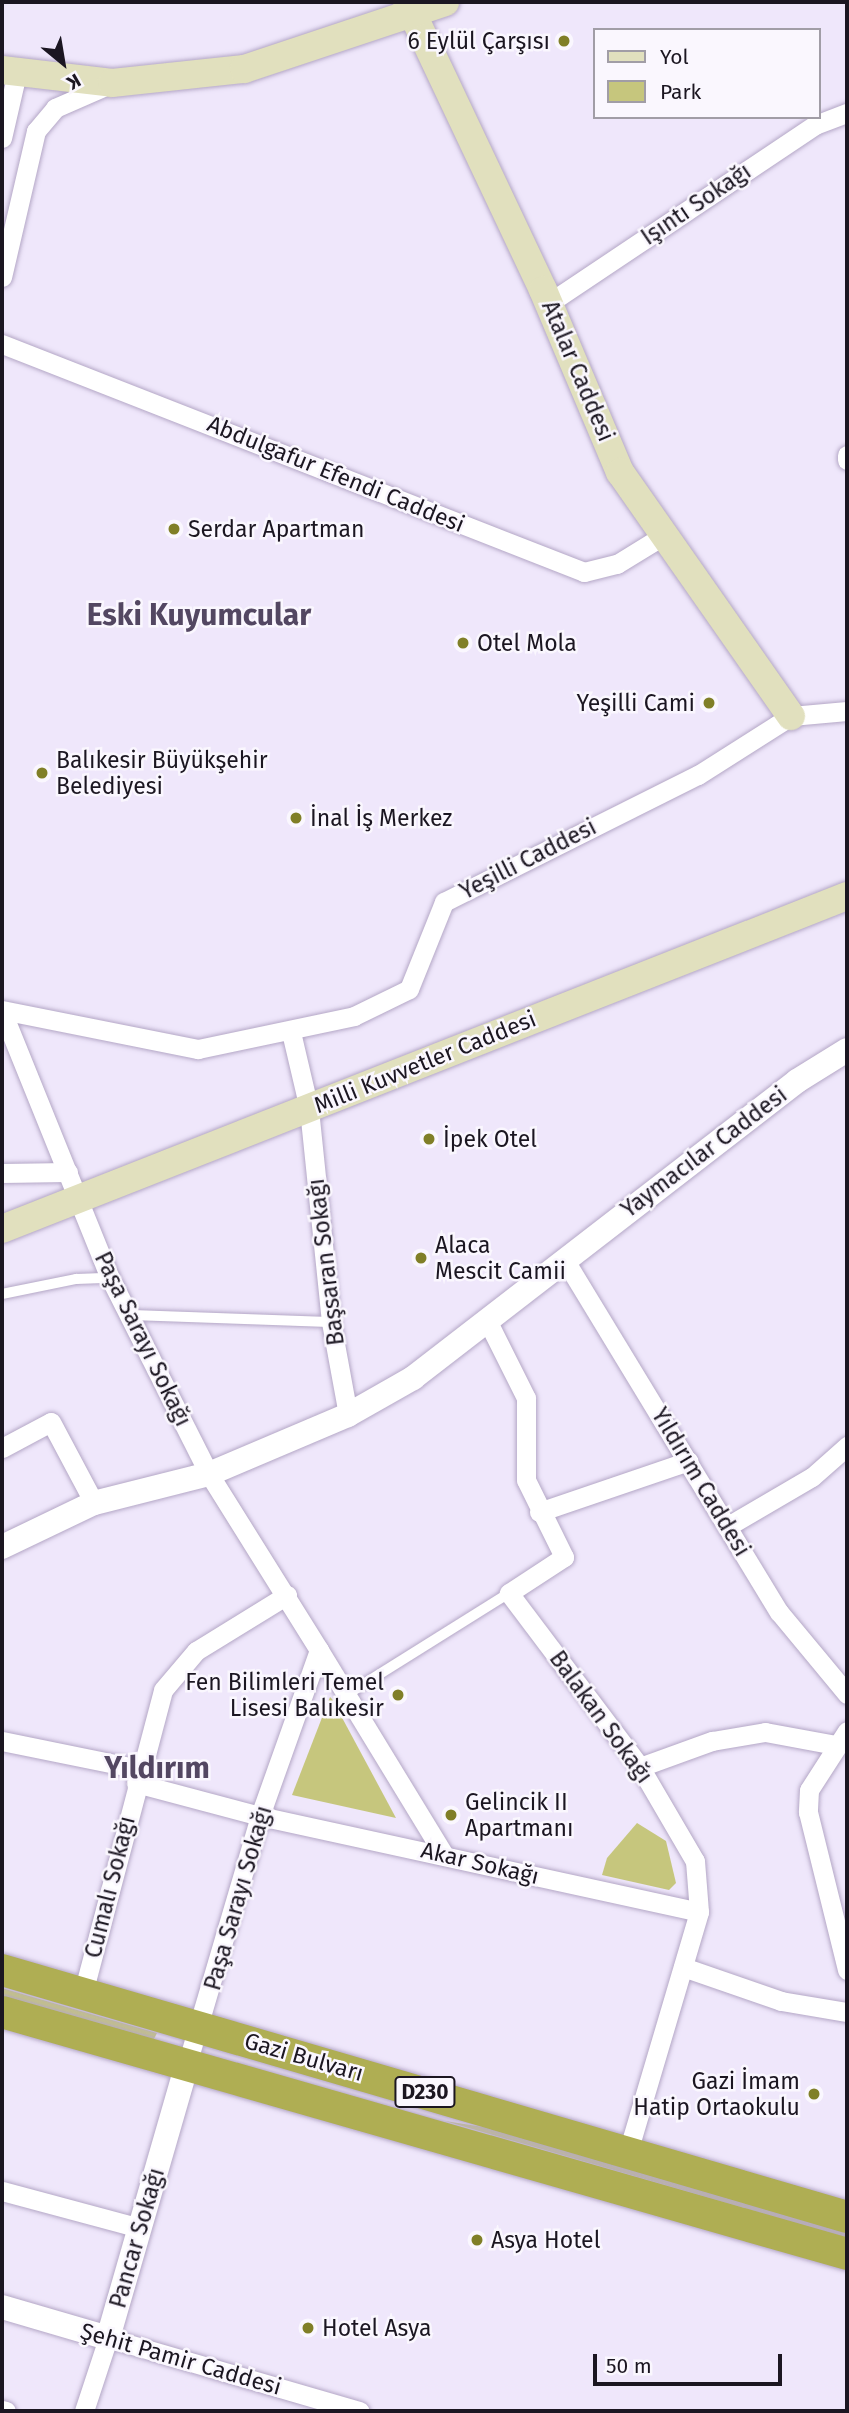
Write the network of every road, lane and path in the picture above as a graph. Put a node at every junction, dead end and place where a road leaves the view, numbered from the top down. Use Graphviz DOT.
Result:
graph roads {
  1 [pos="445,2"];
  2 [pos="411,7"];
  3 [pos="9,71"];
  4 [pos="113,83"];
  5 [pos="847,113"];
  6 [pos="2,138"];
  7 [pos="2,277"];
  8 [pos="549,303"];
  9 [pos="2,344"];
  10 [pos="847,455"];
  11 [pos="847,460"];
  12 [pos="666,534"];
  13 [pos="847,711"];
  14 [pos="791,716"];
  15 [pos="847,889"];
  16 [pos="835,900"];
  17 [pos="2,1010"];
  18 [pos="291,1032"];
  19 [pos="847,1050"];
  20 [pos="309,1109"];
  21 [pos="2,1173"];
  22 [pos="73,1185"];
  23 [pos="2,1229"];
  24 [pos="566,1262"];
  25 [pos="110,1278"];
  26 [pos="2,1294"];
  27 [pos="130,1315"];
  28 [pos="331,1322"];
  29 [pos="489,1324"];
  30 [pos="348,1415"];
  31 [pos="847,1446"];
  32 [pos="2,1448"];
  33 [pos="690,1461"];
  34 [pos="209,1475"];
  35 [pos="94,1503"];
  36 [pos="539,1512"];
  37 [pos="728,1526"];
  38 [pos="2,1547"];
  39 [pos="509,1593"];
  40 [pos="287,1595"];
  41 [pos="319,1650"];
  42 [pos="847,1694"];
  43 [pos="346,1695"];
  44 [pos="841,1738"];
  45 [pos="2,1741"];
  46 [pos="640,1767"];
  47 [pos="138,1776"];
  48 [pos="260,1816"];
  49 [pos="444,1855"];
  50 [pos="699,1912"];
  51 [pos="682,1967"];
  52 [pos="2,1970"];
  53 [pos="847,1970"];
  54 [pos="83,1993"];
  55 [pos="2,2012"];
  56 [pos="847,2012"];
  57 [pos="200,2027"];
  58 [pos="187,2064"];
  59 [pos="628,2151"];
  60 [pos="2,2191"];
  61 [pos="847,2217"];
  62 [pos="140,2228"];
  63 [pos="847,2254"];
  64 [pos="2,2307"];
  65 [pos="108,2337"];
  66 [pos="85,2411"];
  67 [pos="360,2411"];
  1 -- 2 [label="main road"];
  2 -- 4 [label="main road"];
  2 -- 8 [label="main road, Atalar Caddesi"];
  3 -- 4 [label="main road"];
  3 -- 6 [label="street"];
  4 -- 7 [label="street"];
  5 -- 8 [label="street, Işıntı Sokağı"];
  8 -- 12 [label="main road, Atalar Caddesi"];
  9 -- 12 [label="street, Abdulgafur Efendi Caddesi"];
  10 -- 11 [label="street"];
  12 -- 14 [label="main road, Atalar Caddesi"];
  13 -- 14 [label="street, Yeşilli Caddesi"];
  14 -- 18 [label="street, Yeşilli Caddesi"];
  15 -- 16 [label="main road, Milli Kuvvetler Caddesi"];
  16 -- 20 [label="main road, Milli Kuvvetler Caddesi"];
  17 -- 18 [label="street, Yeşilli Caddesi"];
  17 -- 22 [label="street, Paşa Sarayı Sokağı"];
  18 -- 20 [label="street, Başsaran Sokağı"];
  19 -- 24 [label="street, Yaymacılar Caddesi"];
  20 -- 22 [label="main road, Milli Kuvvetler Caddesi"];
  20 -- 28 [label="street, Başsaran Sokağı"];
  21 -- 22 [label="street"];
  22 -- 23 [label="main road, Milli Kuvvetler Caddesi"];
  22 -- 25 [label="street, Paşa Sarayı Sokağı"];
  24 -- 29 [label="street, Yaymacılar Caddesi"];
  24 -- 33 [label="street, Yıldırım Caddesi"];
  25 -- 26 [label="lane"];
  25 -- 27 [label="street, Paşa Sarayı Sokağı"];
  27 -- 28 [label="lane"];
  27 -- 34 [label="street, Paşa Sarayı Sokağı"];
  28 -- 30 [label="street, Başsaran Sokağı"];
  29 -- 30 [label="street, Yaymacılar Caddesi"];
  29 -- 36 [label="street"];
  30 -- 34 [label="street, Yaymacılar Caddesi"];
  31 -- 37 [label="street"];
  32 -- 35 [label="street"];
  33 -- 36 [label="street"];
  33 -- 37 [label="street, Yıldırım Caddesi"];
  34 -- 35 [label="street, Yaymacılar Caddesi"];
  34 -- 40 [label="street, Paşa Sarayı Sokağı"];
  35 -- 38 [label="street, Yaymacılar Caddesi"];
  36 -- 39 [label="street"];
  37 -- 42 [label="street, Yıldırım Caddesi"];
  39 -- 43 [label="lane"];
  39 -- 46 [label="street, Balakan Sokağı"];
  40 -- 41 [label="street, Paşa Sarayı Sokağı"];
  40 -- 47 [label="street, Cumalı Sokağı"];
  41 -- 43 [label="street, Paşa Sarayı Sokağı"];
  41 -- 48 [label="street, Paşa Sarayı Sokağı"];
  43 -- 49 [label="street, Paşa Sarayı Sokağı"];
  44 -- 46 [label="street"];
  44 -- 53 [label="street"];
  45 -- 47 [label="street, Akar Sokağı"];
  46 -- 50 [label="street, Balakan Sokağı"];
  47 -- 48 [label="street, Akar Sokağı"];
  47 -- 54 [label="street, Cumalı Sokağı"];
  48 -- 49 [label="street, Akar Sokağı"];
  48 -- 57 [label="street, Paşa Sarayı Sokağı"];
  49 -- 50 [label="street, Akar Sokağı"];
  50 -- 51 [label="street, Balakan Sokağı"];
  51 -- 56 [label="street"];
  51 -- 59 [label="street, Balakan Sokağı"];
  52 -- 54 [label="highway, Gazi Bulvarı / D230"];
  54 -- 57 [label="highway, Gazi Bulvarı / D230"];
  55 -- 58 [label="highway, Gazi Bulvarı / D230"];
  57 -- 58 [label="street, Paşa Sarayı Sokağı"];
  57 -- 59 [label="highway, Gazi Bulvarı / D230"];
  58 -- 62 [label="street, Pancar Sokağı"];
  58 -- 63 [label="highway, Gazi Bulvarı / D230"];
  59 -- 61 [label="highway, Gazi Bulvarı / D230"];
  60 -- 62 [label="street"];
  62 -- 65 [label="street, Pancar Sokağı"];
  64 -- 65 [label="street, Şehit Pamir Caddesi"];
  65 -- 66 [label="street, Pancar Sokağı"];
  65 -- 67 [label="street, Şehit Pamir Caddesi"];
}
